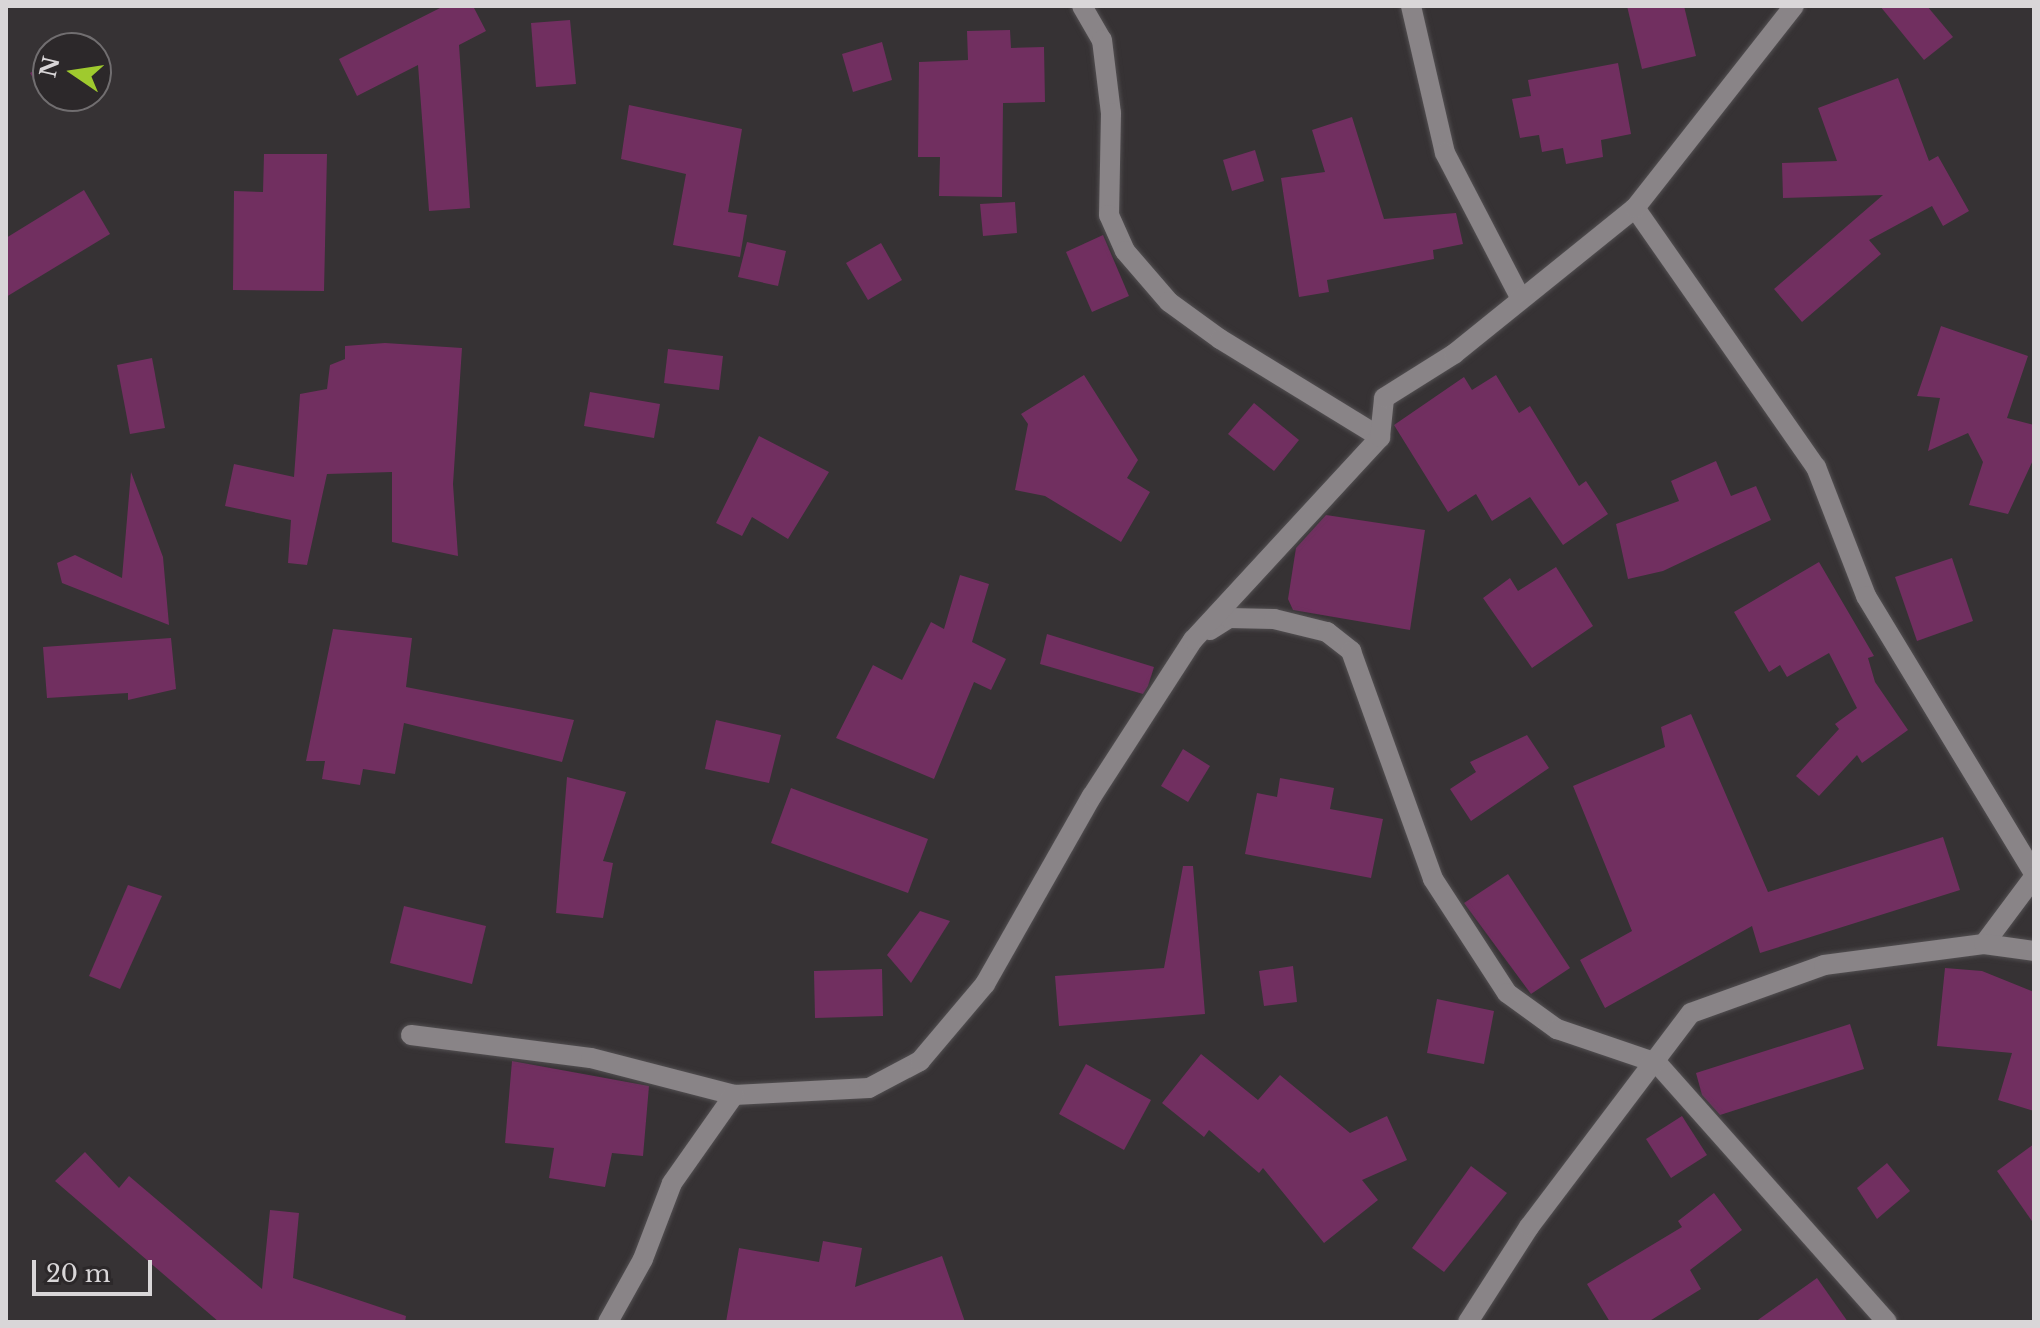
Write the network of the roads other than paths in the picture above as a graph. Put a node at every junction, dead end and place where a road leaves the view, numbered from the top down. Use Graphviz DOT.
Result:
graph roads {
  1 [pos="1082,6"];
  2 [pos="1411,6"];
  3 [pos="1794,6"];
  4 [pos="1635,208"];
  5 [pos="1520,297"];
  6 [pos="1380,437"];
  7 [pos="1193,640"];
  8 [pos="2034,875"];
  9 [pos="1984,944"];
  10 [pos="2034,951"];
  11 [pos="411,1035"];
  12 [pos="1657,1063"];
  13 [pos="734,1095"];
  14 [pos="608,1322"];
  15 [pos="1468,1322"];
  16 [pos="1887,1322"];
  1 -- 6 [label="street"];
  2 -- 5 [label="street"];
  3 -- 4 [label="street"];
  4 -- 5 [label="street"];
  4 -- 8 [label="street"];
  5 -- 6 [label="street"];
  6 -- 7 [label="street"];
  7 -- 12 [label="street"];
  7 -- 13 [label="street"];
  8 -- 9 [label="street"];
  9 -- 10 [label="street"];
  9 -- 12 [label="street"];
  11 -- 13 [label="street"];
  12 -- 15 [label="street"];
  12 -- 16 [label="street"];
  13 -- 14 [label="street"];
}
